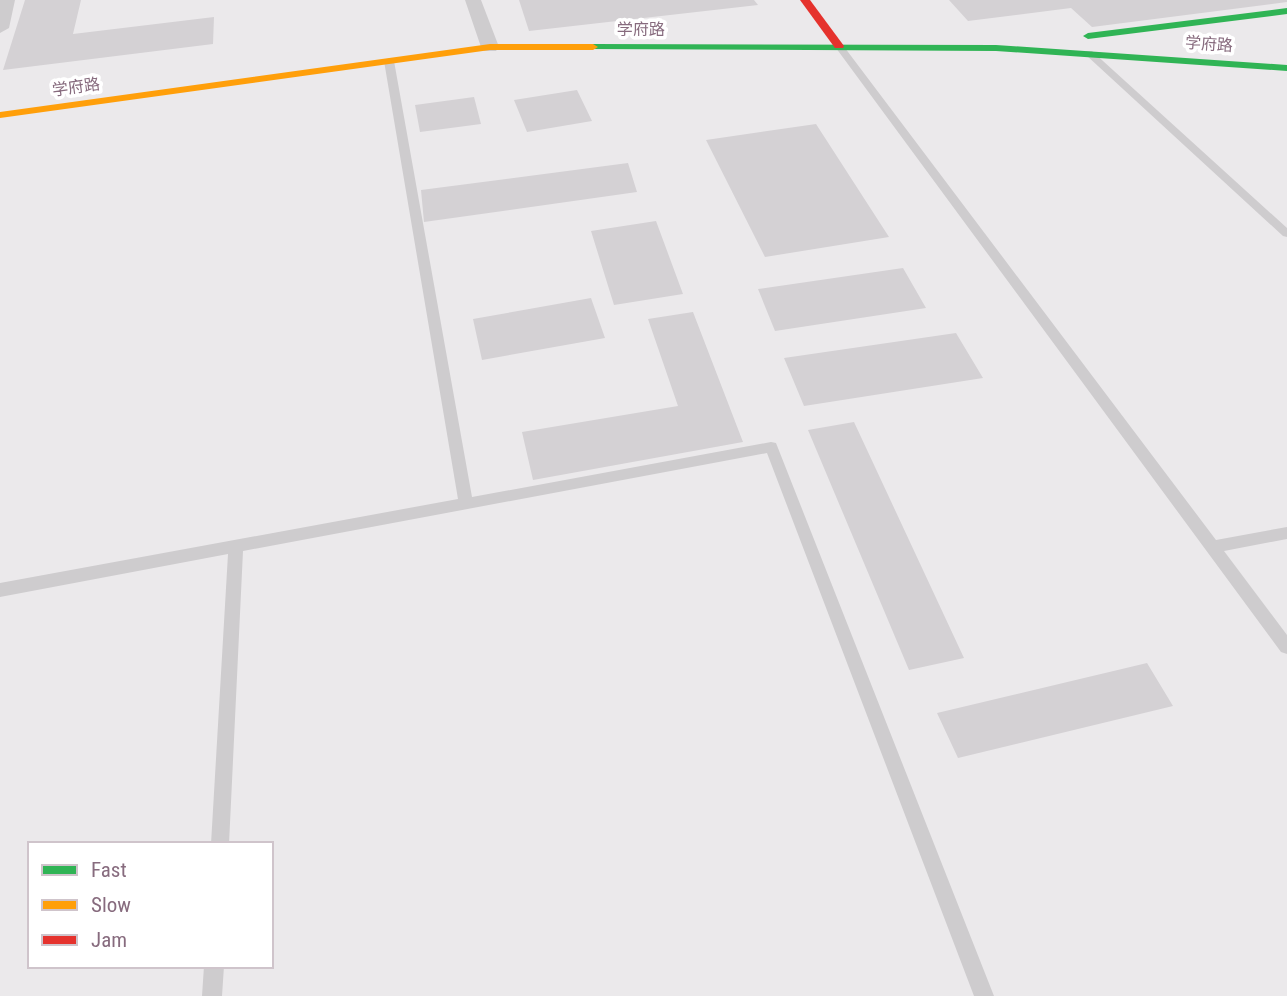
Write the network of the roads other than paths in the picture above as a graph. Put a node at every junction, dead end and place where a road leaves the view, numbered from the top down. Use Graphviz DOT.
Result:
graph roads {
  1 [pos="7,0"];
  2 [pos="473,0"];
  3 [pos="805,0"];
  4 [pos="1287,11"];
  5 [pos="0,28"];
  6 [pos="839,46"];
  7 [pos="490,47"];
  8 [pos="996,48"];
  9 [pos="1089,53"];
  10 [pos="389,61"];
  11 [pos="1287,68"];
  12 [pos="0,115"];
  13 [pos="1287,234"];
  14 [pos="466,504"];
  15 [pos="1287,533"];
  16 [pos="236,547"];
  17 [pos="1212,547"];
  18 [pos="0,590"];
  19 [pos="1287,647"];
  20 [pos="220,842"];
  21 [pos="214,968"];
  22 [pos="212,996"];
  23 [pos="984,996"];
  1 -- 5 [label="street"];
  2 -- 7 [label="street"];
  3 -- 6 [label="street"];
  4 -- 8 [label="street"];
  6 -- 7 [label="street, 学府路"];
  6 -- 8 [label="street, 学府路"];
  6 -- 17 [label="lane"];
  7 -- 10 [label="street, 学府路"];
  8 -- 9 [label="street, 学府路"];
  9 -- 11 [label="street, 学府路"];
  9 -- 13 [label="lane"];
  10 -- 12 [label="street, 学府路"];
  10 -- 14 [label="lane"];
  14 -- 16 [label="lane"];
  14 -- 23 [label="lane"];
  15 -- 17 [label="lane"];
  16 -- 18 [label="lane"];
  16 -- 20 [label="lane"];
  17 -- 19 [label="lane"];
  21 -- 22 [label="lane"];
}
